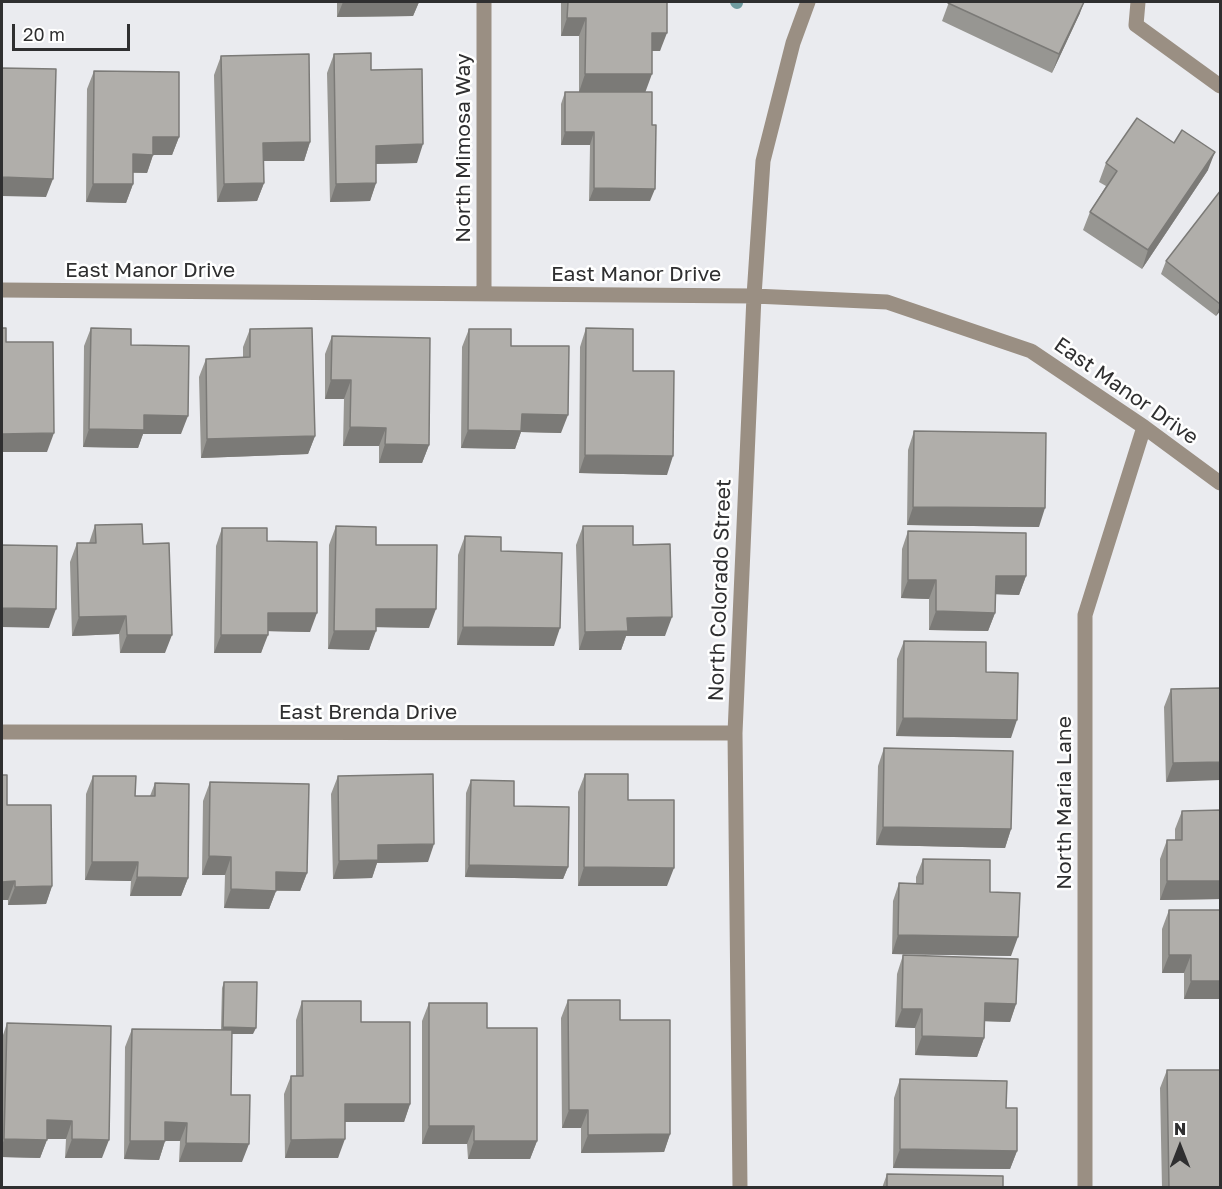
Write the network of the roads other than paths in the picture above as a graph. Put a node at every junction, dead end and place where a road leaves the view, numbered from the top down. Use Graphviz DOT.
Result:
graph roads {
  1 [pos="484,2"];
  2 [pos="808,2"];
  3 [pos="1138,2"];
  4 [pos="1221,86"];
  5 [pos="2,290"];
  6 [pos="484,294"];
  7 [pos="754,296"];
  8 [pos="1144,427"];
  9 [pos="1221,483"];
  10 [pos="2,732"];
  11 [pos="735,733"];
  12 [pos="740,1188"];
  13 [pos="1085,1188"];
  1 -- 6 [label="street, North Mimosa Way"];
  2 -- 7 [label="street, North Colorado Street"];
  3 -- 4 [label="street"];
  5 -- 6 [label="street, East Manor Drive"];
  6 -- 7 [label="street, East Manor Drive"];
  7 -- 8 [label="street, East Manor Drive"];
  7 -- 11 [label="street, North Colorado Street"];
  8 -- 9 [label="street, East Manor Drive"];
  8 -- 13 [label="street, North Maria Lane"];
  10 -- 11 [label="street, East Brenda Drive"];
  11 -- 12 [label="street, North Colorado Street"];
}
